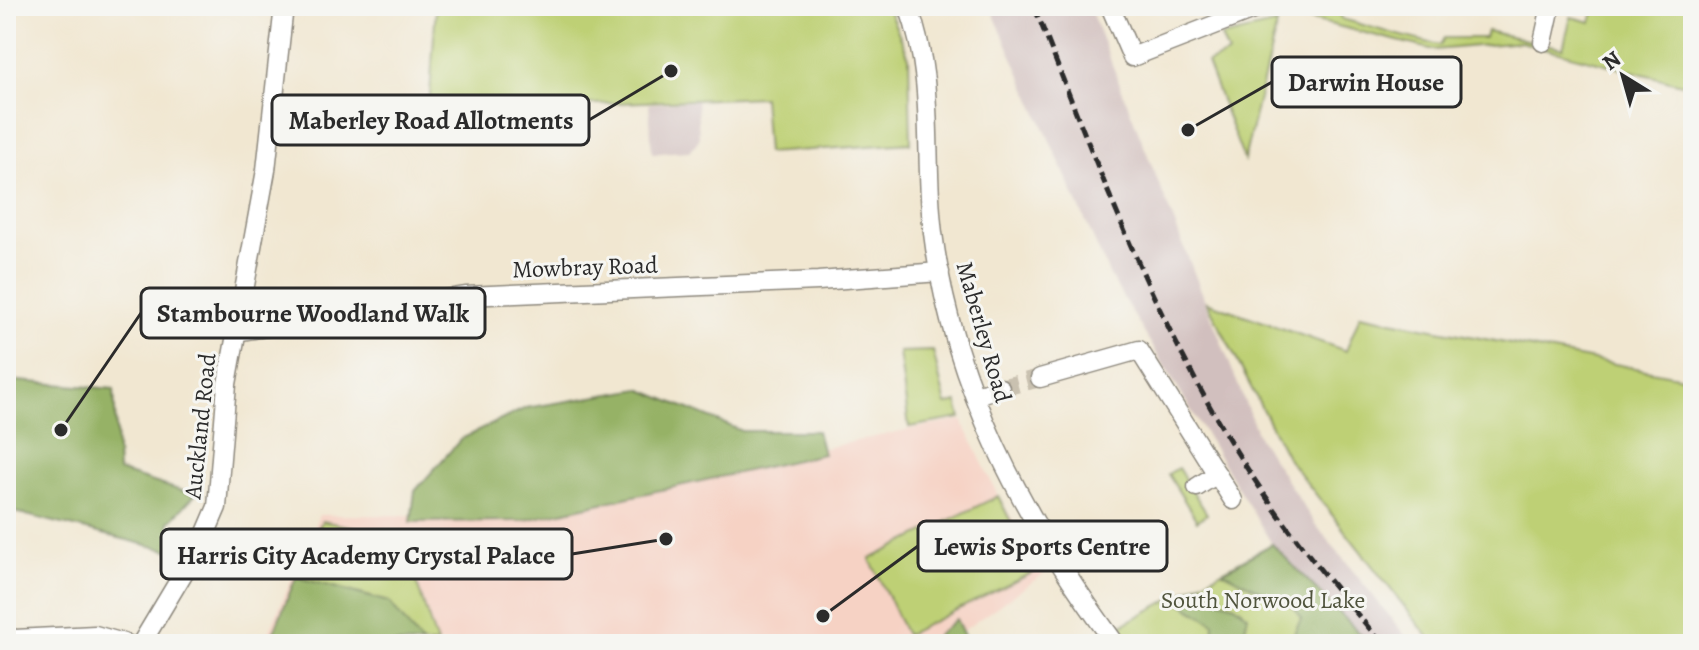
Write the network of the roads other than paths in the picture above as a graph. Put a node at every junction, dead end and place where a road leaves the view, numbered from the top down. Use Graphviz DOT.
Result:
graph roads {
  1 [pos="284,6"];
  2 [pos="908,6"];
  3 [pos="1110,6"];
  4 [pos="1263,6"];
  5 [pos="1551,6"];
  6 [pos="1543,42"];
  7 [pos="940,272"];
  8 [pos="234,332"];
  9 [pos="1040,378"];
  10 [pos="1000,388"];
  11 [pos="975,395"];
  12 [pos="1217,474"];
  13 [pos="1197,487"];
  14 [pos="1233,500"];
  15 [pos="6,636"];
  16 [pos="1110,641"];
  17 [pos="127,644"];
  18 [pos="141,644"];
  1 -- 8 [label="street, Auckland Road"];
  2 -- 7 [label="street, Maberley Road"];
  3 -- 4 [label="street"];
  5 -- 6 [label="street"];
  7 -- 8 [label="street, Mowbray Road"];
  7 -- 11 [label="street, Maberley Road"];
  8 -- 18 [label="street, Auckland Road"];
  9 -- 12 [label="street"];
  10 -- 11 [label="street"];
  11 -- 16 [label="street, Maberley Road"];
  12 -- 13 [label="street"];
  12 -- 14 [label="street"];
  15 -- 17 [label="street"];
}
